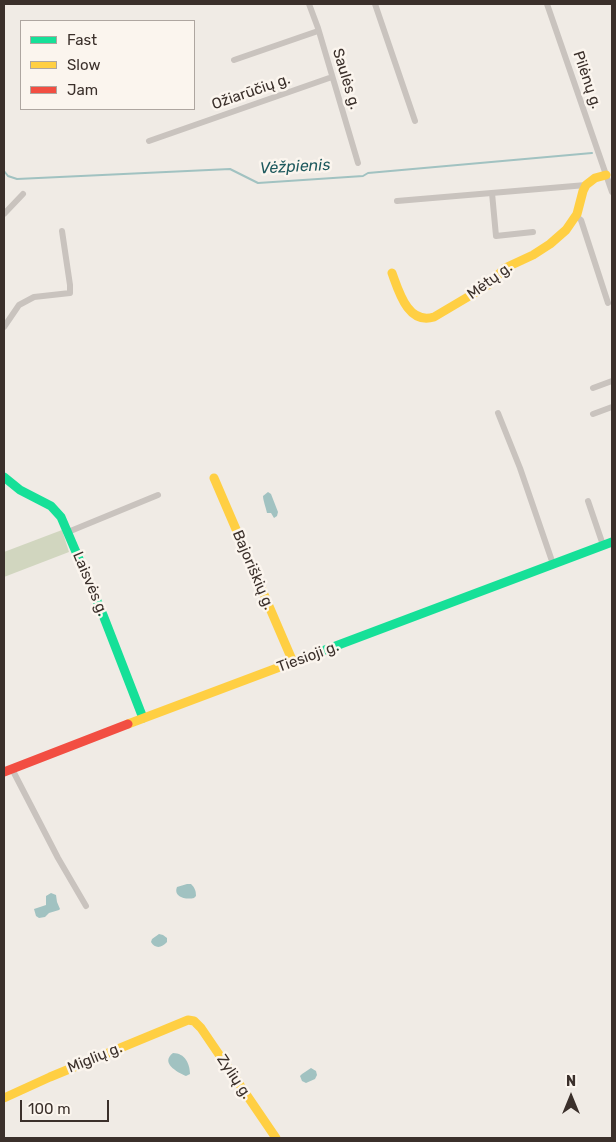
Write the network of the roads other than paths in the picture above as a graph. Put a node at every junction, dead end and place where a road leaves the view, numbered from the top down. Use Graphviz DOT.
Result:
graph roads {
  1 [pos="309,4"];
  2 [pos="375,4"];
  3 [pos="548,4"];
  4 [pos="318,31"];
  5 [pos="234,60"];
  6 [pos="332,77"];
  7 [pos="415,121"];
  8 [pos="149,141"];
  9 [pos="358,163"];
  10 [pos="612,166"];
  11 [pos="605,171"];
  12 [pos="586,184"];
  13 [pos="612,192"];
  14 [pos="492,193"];
  15 [pos="23,194"];
  16 [pos="397,201"];
  17 [pos="4,214"];
  18 [pos="576,216"];
  19 [pos="62,231"];
  20 [pos="533,232"];
  21 [pos="392,273"];
  22 [pos="608,303"];
  23 [pos="4,327"];
  24 [pos="612,380"];
  25 [pos="593,388"];
  26 [pos="612,407"];
  27 [pos="498,413"];
  28 [pos="593,414"];
  29 [pos="4,477"];
  30 [pos="214,478"];
  31 [pos="158,495"];
  32 [pos="588,502"];
  33 [pos="68,532"];
  34 [pos="612,542"];
  35 [pos="603,545"];
  36 [pos="553,564"];
  37 [pos="293,662"];
  38 [pos="143,718"];
  39 [pos="8,770"];
  40 [pos="86,906"];
  41 [pos="188,1020"];
  42 [pos="4,1098"];
  43 [pos="276,1138"];
  1 -- 4 [label="street, Saulės g."];
  2 -- 7 [label="street"];
  3 -- 11 [label="street, Pilėnų g."];
  4 -- 5 [label="street"];
  4 -- 6 [label="street, Saulės g."];
  6 -- 8 [label="street, Ožiarūčių g."];
  6 -- 9 [label="street, Saulės g."];
  10 -- 11 [label="street"];
  11 -- 12 [label="street"];
  11 -- 13 [label="street, Pilėnų g."];
  12 -- 14 [label="street"];
  12 -- 18 [label="street, Mėtų g."];
  14 -- 16 [label="street"];
  14 -- 20 [label="street"];
  15 -- 17 [label="street"];
  18 -- 21 [label="street, Mėtų g."];
  18 -- 22 [label="street"];
  19 -- 23 [label="street"];
  24 -- 25 [label="street"];
  26 -- 28 [label="street"];
  27 -- 36 [label="street"];
  29 -- 33 [label="street, Laisvės g."];
  30 -- 37 [label="street, Bajoriškių g."];
  31 -- 33 [label="street"];
  32 -- 35 [label="street"];
  33 -- 38 [label="street, Laisvės g."];
  34 -- 35 [label="street, Tiesioji g."];
  35 -- 36 [label="street, Tiesioji g."];
  36 -- 37 [label="street, Tiesioji g."];
  37 -- 38 [label="street, Tiesioji g."];
  38 -- 39 [label="street, Tiesioji g."];
  39 -- 40 [label="street"];
  41 -- 42 [label="street, Miglių g."];
  41 -- 43 [label="street, Zylių g."];
}
